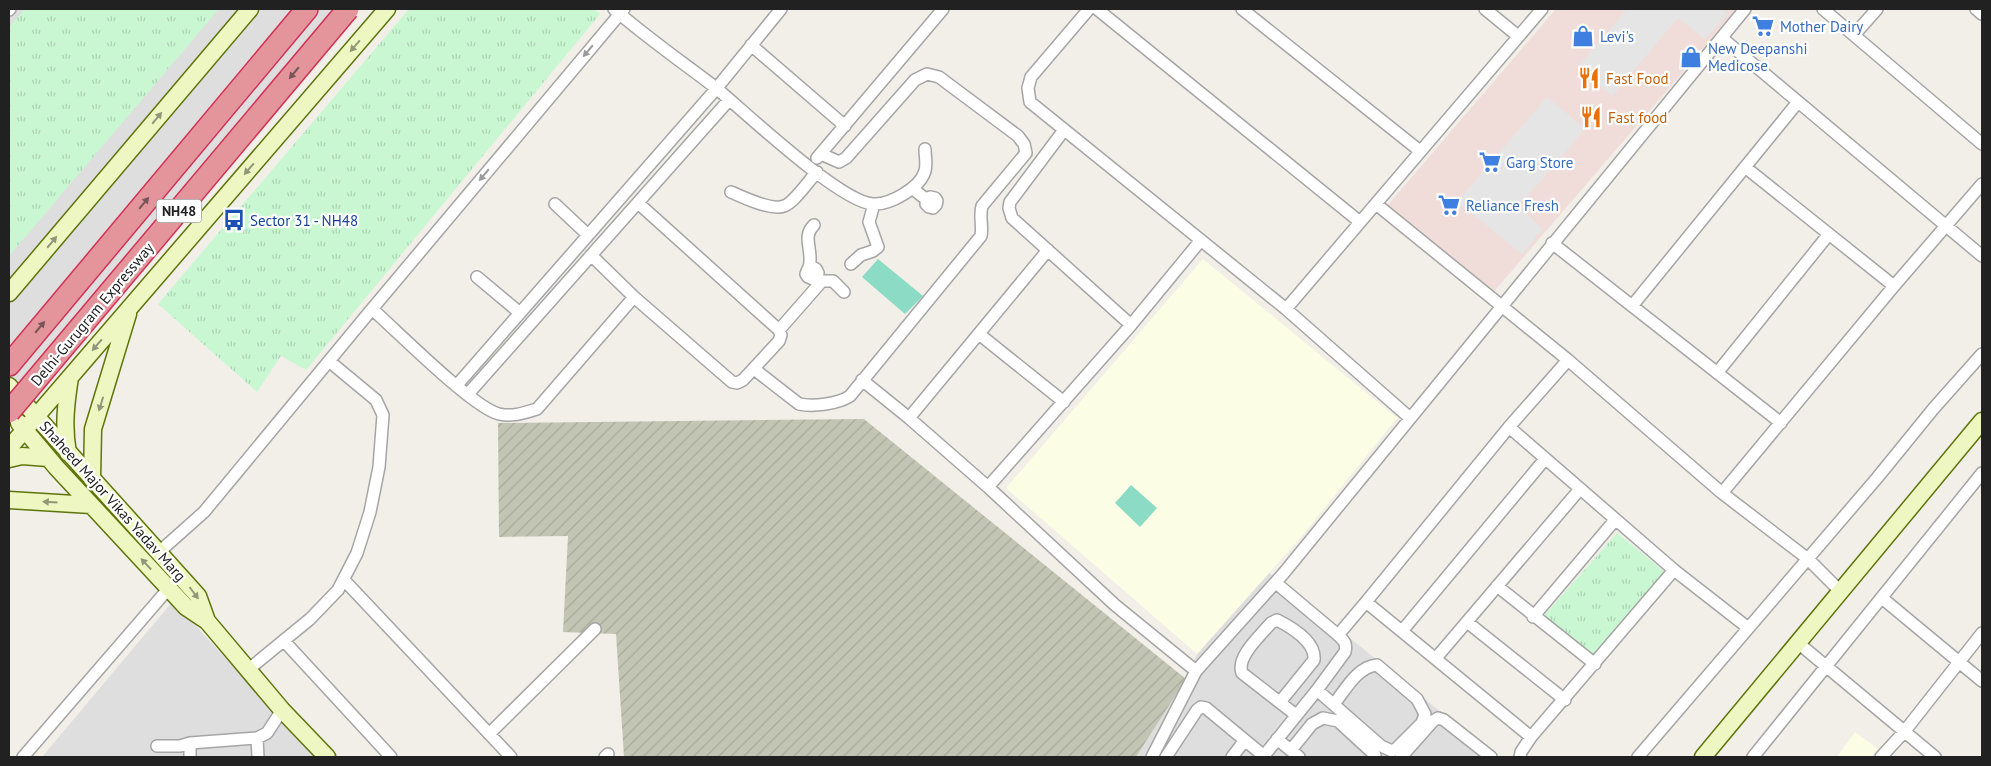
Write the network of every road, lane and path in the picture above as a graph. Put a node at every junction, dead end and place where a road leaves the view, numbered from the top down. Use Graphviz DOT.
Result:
graph roads {
  1 [pos="250,9"];
  2 [pos="307,9"];
  3 [pos="348,9"];
  4 [pos="387,9"];
  5 [pos="781,9"];
  6 [pos="943,9"];
  7 [pos="1089,9"];
  8 [pos="1097,9"];
  9 [pos="1242,9"];
  10 [pos="1485,9"];
  11 [pos="1542,9"];
  12 [pos="1745,9"];
  13 [pos="1823,9"];
  14 [pos="1877,9"];
  15 [pos="1976,9"];
  16 [pos="619,10"];
  17 [pos="1982,14"];
  18 [pos="1854,35"];
  19 [pos="1518,36"];
  20 [pos="1722,38"];
  21 [pos="751,45"];
  22 [pos="716,89"];
  23 [pos="729,100"];
  24 [pos="1798,102"];
  25 [pos="845,126"];
  26 [pos="1064,130"];
  27 [pos="1982,144"];
  28 [pos="925,148"];
  29 [pos="1420,151"];
  30 [pos="821,154"];
  31 [pos="1745,167"];
  32 [pos="813,169"];
  33 [pos="1982,184"];
  34 [pos="913,189"];
  35 [pos="731,192"];
  36 [pos="927,200"];
  37 [pos="638,203"];
  38 [pos="555,204"];
  39 [pos="874,204"];
  40 [pos="1376,204"];
  41 [pos="1360,222"];
  42 [pos="814,225"];
  43 [pos="1945,225"];
  44 [pos="1829,234"];
  45 [pos="588,235"];
  46 [pos="1201,240"];
  47 [pos="1552,243"];
  48 [pos="1048,250"];
  49 [pos="591,255"];
  50 [pos="1982,256"];
  51 [pos="851,264"];
  52 [pos="28,270"];
  53 [pos="816,275"];
  54 [pos="477,277"];
  55 [pos="9,278"];
  56 [pos="1894,286"];
  57 [pos="844,292"];
  58 [pos="9,293"];
  59 [pos="634,297"];
  60 [pos="1502,306"];
  61 [pos="1632,306"];
  62 [pos="130,307"];
  63 [pos="372,309"];
  64 [pos="1286,309"];
  65 [pos="520,313"];
  66 [pos="1131,325"];
  67 [pos="779,330"];
  68 [pos="978,334"];
  69 [pos="1982,354"];
  70 [pos="1568,360"];
  71 [pos="329,361"];
  72 [pos="9,365"];
  73 [pos="754,369"];
  74 [pos="1717,372"];
  75 [pos="70,377"];
  76 [pos="862,380"];
  77 [pos="457,385"];
  78 [pos="9,386"];
  79 [pos="468,394"];
  80 [pos="1064,402"];
  81 [pos="9,412"];
  82 [pos="36,416"];
  83 [pos="909,418"];
  84 [pos="1410,418"];
  85 [pos="1982,421"];
  86 [pos="1781,423"];
  87 [pos="1509,427"];
  88 [pos="24,429"];
  89 [pos="9,448"];
  90 [pos="68,453"];
  91 [pos="48,458"];
  92 [pos="9,459"];
  93 [pos="1546,459"];
  94 [pos="1982,473"];
  95 [pos="92,479"];
  96 [pos="988,487"];
  97 [pos="1580,489"];
  98 [pos="1722,493"];
  99 [pos="9,500"];
  100 [pos="91,505"];
  101 [pos="1615,520"];
  102 [pos="158,553"];
  103 [pos="1808,559"];
  104 [pos="1674,570"];
  105 [pos="344,580"];
  106 [pos="1276,583"];
  107 [pos="1497,586"];
  108 [pos="169,588"];
  109 [pos="1840,591"];
  110 [pos="1882,598"];
  111 [pos="1366,602"];
  112 [pos="1534,617"];
  113 [pos="207,621"];
  114 [pos="1467,622"];
  115 [pos="1748,628"];
  116 [pos="595,629"];
  117 [pos="1402,631"];
  118 [pos="1982,633"];
  119 [pos="1338,635"];
  120 [pos="284,641"];
  121 [pos="1797,642"];
  122 [pos="1436,658"];
  123 [pos="1959,662"];
  124 [pos="1595,664"];
  125 [pos="1826,668"];
  126 [pos="249,669"];
  127 [pos="1196,670"];
  128 [pos="1982,681"];
  129 [pos="1317,690"];
  130 [pos="1565,700"];
  131 [pos="1280,702"];
  132 [pos="1334,704"];
  133 [pos="282,710"];
  134 [pos="1296,715"];
  135 [pos="1904,732"];
  136 [pos="489,734"];
  137 [pos="1531,737"];
  138 [pos="258,738"];
  139 [pos="1277,739"];
  140 [pos="1245,740"];
  141 [pos="190,743"];
  142 [pos="157,746"];
  143 [pos="1295,754"];
  144 [pos="1375,755"];
  145 [pos="1264,756"];
  146 [pos="23,757"];
  147 [pos="190,757"];
  148 [pos="258,757"];
  149 [pos="327,757"];
  150 [pos="391,757"];
  151 [pos="512,757"];
  152 [pos="1152,757"];
  153 [pos="1166,757"];
  154 [pos="1232,757"];
  155 [pos="1401,757"];
  156 [pos="1491,757"];
  157 [pos="1520,757"];
  158 [pos="1638,757"];
  159 [pos="1703,757"];
  160 [pos="1754,757"];
  161 [pos="1881,757"];
  162 [pos="1935,757"];
  52 -- 1 [label="main road, one-way"];
  72 -- 2 [label="highway, Delhi-Gurugram Expressway / NH48, one-way"];
  3 -- 81 [label="highway, Delhi-Gurugram Expressway / NH48, one-way, bridge"];
  4 -- 62 [label="main road, one-way"];
  5 -- 21 [label="street"];
  6 -- 25 [label="street"];
  7 -- 26 [label="street"];
  8 -- 41 [label="street"];
  9 -- 29 [label="street"];
  10 -- 19 [label="street"];
  11 -- 19 [label="street"];
  12 -- 20 [label="street"];
  13 -- 18 [label="street"];
  14 -- 18 [label="street"];
  15 -- 17 [label="street"];
  16 -- 22 [label="street"];
  16 -- 63 [label="street, one-way"];
  18 -- 27 [label="street"];
  19 -- 29 [label="street"];
  20 -- 24 [label="street"];
  20 -- 47 [label="street"];
  21 -- 22 [label="street"];
  21 -- 25 [label="street"];
  22 -- 23 [label="street"];
  22 -- 45 [label="street"];
  23 -- 32 [label="street"];
  23 -- 37 [label="street"];
  24 -- 31 [label="street"];
  24 -- 43 [label="street"];
  25 -- 30 [label="street"];
  26 -- 46 [label="street"];
  26 -- 48 [label="street"];
  28 -- 34 [label="street"];
  29 -- 40 [label="street"];
  30 -- 32 [label="street"];
  30 -- 76 [label="street"];
  31 -- 44 [label="street"];
  31 -- 61 [label="street"];
  32 -- 35 [label="street"];
  32 -- 39 [label="street"];
  33 -- 43 [label="street"];
  34 -- 36 [label="street"];
  34 -- 39 [label="street"];
  37 -- 49 [label="street"];
  37 -- 67 [label="street"];
  38 -- 45 [label="street"];
  39 -- 51 [label="street"];
  40 -- 41 [label="street"];
  40 -- 60 [label="street"];
  41 -- 64 [label="street"];
  42 -- 53 [label="street"];
  43 -- 50 [label="street"];
  43 -- 56 [label="street"];
  44 -- 56 [label="street"];
  44 -- 74 [label="street"];
  45 -- 65 [label="street"];
  46 -- 64 [label="street"];
  46 -- 66 [label="street"];
  47 -- 60 [label="street"];
  47 -- 61 [label="street"];
  48 -- 66 [label="street"];
  48 -- 68 [label="street"];
  49 -- 59 [label="street"];
  49 -- 79 [label="street"];
  52 -- 55 [label="main road"];
  52 -- 58 [label="main road"];
  53 -- 57 [label="street"];
  53 -- 67 [label="street"];
  54 -- 65 [label="street"];
  56 -- 86 [label="street"];
  59 -- 73 [label="street"];
  59 -- 79 [label="street"];
  60 -- 70 [label="street"];
  60 -- 84 [label="street"];
  61 -- 74 [label="street"];
  62 -- 75 [label="main road, one-way"];
  62 -- 95 [label="main road, one-way"];
  63 -- 71 [label="street"];
  63 -- 77 [label="street"];
  64 -- 84 [label="street"];
  65 -- 77 [label="street"];
  66 -- 80 [label="street"];
  67 -- 73 [label="street"];
  68 -- 80 [label="street"];
  68 -- 83 [label="street"];
  69 -- 103 [label="street"];
  70 -- 87 [label="street"];
  70 -- 98 [label="street"];
  71 -- 102 [label="street"];
  71 -- 105 [label="street"];
  73 -- 76 [label="street"];
  74 -- 86 [label="street"];
  75 -- 82 [label="main road"];
  75 -- 90 [label="main road"];
  76 -- 83 [label="street"];
  77 -- 79 [label="street"];
  78 -- 82 [label="main road, Shaheed Major Vikas Yadav Marg"];
  80 -- 96 [label="street"];
  81 -- 88 [label="main road, Shaheed Major Vikas Yadav Marg"];
  82 -- 88 [label="main road"];
  82 -- 90 [label="main road, Shaheed Major Vikas Yadav Marg"];
  83 -- 96 [label="street"];
  84 -- 106 [label="street"];
  85 -- 109 [label="main road"];
  86 -- 98 [label="street"];
  87 -- 93 [label="street"];
  87 -- 111 [label="street"];
  88 -- 89 [label="main road"];
  88 -- 91 [label="main road, Shaheed Major Vikas Yadav Marg"];
  90 -- 95 [label="main road, Shaheed Major Vikas Yadav Marg"];
  91 -- 92 [label="main road"];
  91 -- 100 [label="main road, Shaheed Major Vikas Yadav Marg"];
  93 -- 97 [label="street"];
  93 -- 117 [label="street"];
  94 -- 110 [label="street"];
  95 -- 102 [label="main road, Shaheed Major Vikas Yadav Marg"];
  96 -- 127 [label="street"];
  97 -- 101 [label="street"];
  97 -- 107 [label="street"];
  98 -- 103 [label="street"];
  100 -- 99 [label="main road, one-way"];
  108 -- 100 [label="main road, Shaheed Major Vikas Yadav Marg, one-way"];
  101 -- 104 [label="street"];
  101 -- 112 [label="street"];
  102 -- 113 [label="main road, Shaheed Major Vikas Yadav Marg, one-way"];
  103 -- 109 [label="street"];
  103 -- 115 [label="street"];
  104 -- 115 [label="street"];
  104 -- 124 [label="street"];
  105 -- 120 [label="street"];
  105 -- 136 [label="street"];
  106 -- 119 [label="street"];
  106 -- 127 [label="street"];
  107 -- 112 [label="street"];
  107 -- 114 [label="street"];
  108 -- 113 [label="main road, Shaheed Major Vikas Yadav Marg"];
  108 -- 146 [label="street"];
  109 -- 121 [label="main road"];
  110 -- 123 [label="street"];
  110 -- 125 [label="street"];
  111 -- 117 [label="street"];
  111 -- 119 [label="street"];
  112 -- 124 [label="street"];
  113 -- 126 [label="main road, Shaheed Major Vikas Yadav Marg"];
  114 -- 122 [label="street"];
  114 -- 130 [label="street"];
  115 -- 158 [label="street"];
  116 -- 136 [label="street"];
  117 -- 122 [label="street"];
  118 -- 123 [label="street"];
  119 -- 129 [label="street"];
  120 -- 126 [label="street"];
  120 -- 150 [label="street"];
  121 -- 125 [label="street"];
  121 -- 159 [label="main road"];
  122 -- 137 [label="street"];
  123 -- 128 [label="street"];
  123 -- 135 [label="street"];
  124 -- 130 [label="street"];
  125 -- 135 [label="street"];
  125 -- 160 [label="street"];
  126 -- 133 [label="main road, Shaheed Major Vikas Yadav Marg"];
  127 -- 152 [label="street"];
  129 -- 132 [label="street"];
  129 -- 134 [label="street"];
  130 -- 137 [label="street"];
  131 -- 131 [label="street"];
  131 -- 134 [label="street"];
  132 -- 132 [label="street"];
  133 -- 138 [label="street"];
  133 -- 149 [label="main road, Shaheed Major Vikas Yadav Marg"];
  134 -- 139 [label="street"];
  135 -- 161 [label="street"];
  135 -- 162 [label="street"];
  136 -- 151 [label="street"];
  137 -- 157 [label="street"];
  138 -- 141 [label="street"];
  138 -- 148 [label="street"];
  139 -- 143 [label="street"];
  139 -- 145 [label="street"];
  140 -- 145 [label="street"];
  140 -- 153 [label="street"];
  140 -- 154 [label="street"];
  141 -- 142 [label="street"];
  141 -- 147 [label="street"];
  143 -- 144 [label="street"];
  155 -- 156 [label="street"];
}
